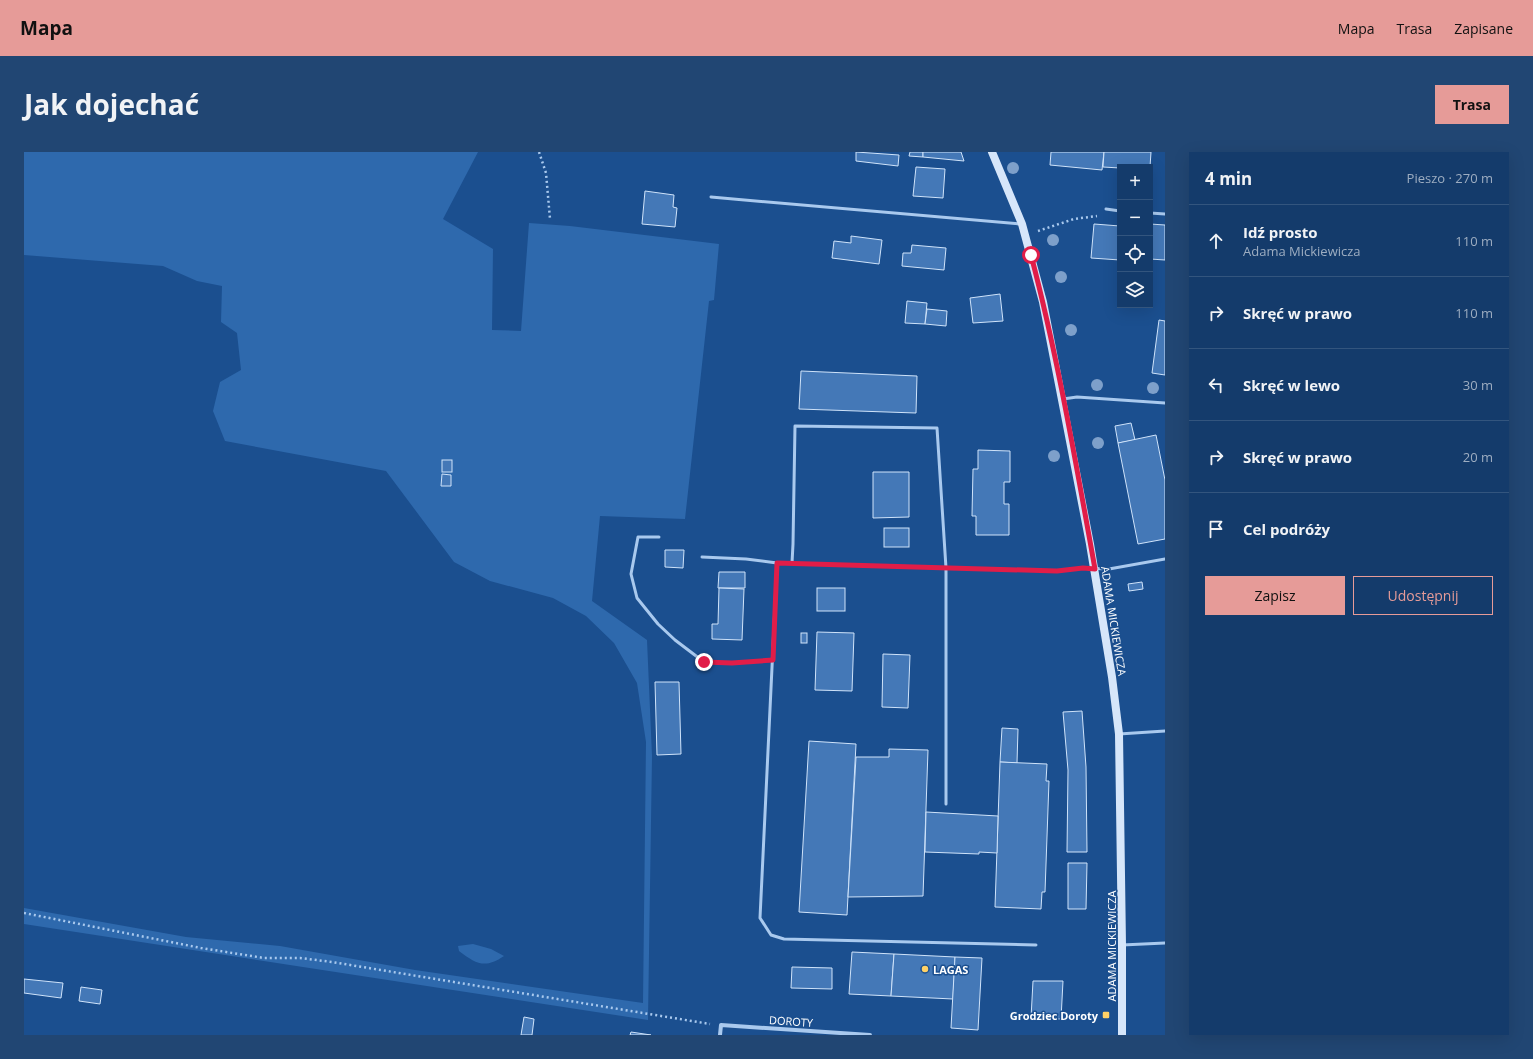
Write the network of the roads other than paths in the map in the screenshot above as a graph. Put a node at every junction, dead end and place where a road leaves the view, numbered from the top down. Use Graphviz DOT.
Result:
graph roads {
  1 [pos="992,152"];
  2 [pos="711,197"];
  3 [pos="1106,209"];
  4 [pos="1117,211"];
  5 [pos="1153,213"];
  6 [pos="1165,214"];
  7 [pos="1022,224"];
  8 [pos="1063,400"];
  9 [pos="1165,403"];
  10 [pos="659,537"];
  11 [pos="702,557"];
  12 [pos="1165,560"];
  13 [pos="777,563"];
  14 [pos="792,563"];
  15 [pos="946,568"];
  16 [pos="1095,569"];
  17 [pos="773,660"];
  18 [pos="1165,731"];
  19 [pos="1119,734"];
  20 [pos="946,804"];
  21 [pos="1165,943"];
  22 [pos="1036,945"];
  23 [pos="1122,945"];
  24 [pos="720,1035"];
  25 [pos="870,1035"];
  26 [pos="1122,1035"];
  1 -- 7 [label="street, ADAMA MICKIEWICZA"];
  2 -- 7 [label="lane"];
  3 -- 4 [label="lane"];
  5 -- 6 [label="lane"];
  7 -- 8 [label="street, ADAMA MICKIEWICZA"];
  8 -- 9 [label="lane"];
  8 -- 16 [label="street, ADAMA MICKIEWICZA"];
  10 -- 17 [label="lane"];
  11 -- 13 [label="lane"];
  12 -- 16 [label="lane"];
  13 -- 14 [label="lane"];
  13 -- 17 [label="lane"];
  14 -- 15 [label="lane"];
  14 -- 15 [label="lane"];
  15 -- 16 [label="lane"];
  15 -- 20 [label="lane"];
  16 -- 19 [label="street, ADAMA MICKIEWICZA"];
  17 -- 22 [label="lane"];
  18 -- 19 [label="lane"];
  19 -- 23 [label="street, ADAMA MICKIEWICZA"];
  21 -- 23 [label="lane"];
  23 -- 26 [label="street, ADAMA MICKIEWICZA"];
  24 -- 25 [label="street, DOROTY"];
}
